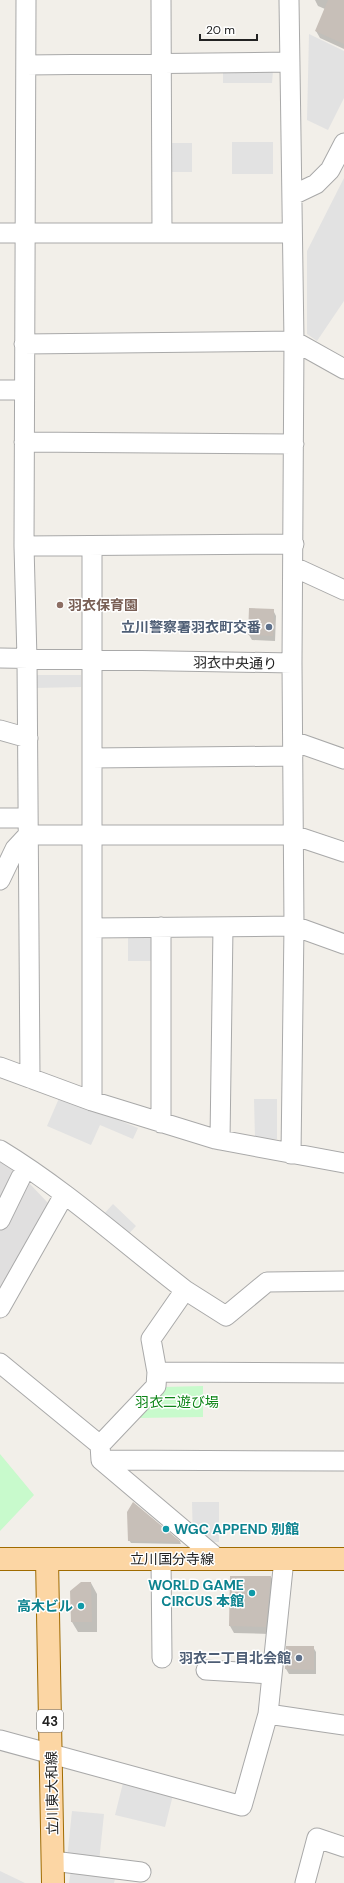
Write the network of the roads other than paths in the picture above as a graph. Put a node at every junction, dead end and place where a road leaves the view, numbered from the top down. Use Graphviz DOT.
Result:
graph roads {
  1 [pos="26,0"];
  2 [pos="161,0"];
  3 [pos="289,0"];
  4 [pos="290,62"];
  5 [pos="161,64"];
  6 [pos="26,65"];
  7 [pos="344,143"];
  8 [pos="293,195"];
  9 [pos="0,233"];
  10 [pos="26,233"];
  11 [pos="162,233"];
  12 [pos="291,233"];
  13 [pos="294,341"];
  14 [pos="24,344"];
  15 [pos="342,365"];
  16 [pos="0,390"];
  17 [pos="24,390"];
  18 [pos="24,442"];
  19 [pos="294,444"];
  20 [pos="294,544"];
  21 [pos="24,546"];
  22 [pos="92,546"];
  23 [pos="294,567"];
  24 [pos="344,590"];
  25 [pos="0,658"];
  26 [pos="27,659"];
  27 [pos="92,660"];
  28 [pos="292,664"];
  29 [pos="0,730"];
  30 [pos="28,738"];
  31 [pos="293,749"];
  32 [pos="92,758"];
  33 [pos="344,759"];
  34 [pos="0,818"];
  35 [pos="28,826"];
  36 [pos="92,835"];
  37 [pos="293,835"];
  38 [pos="344,852"];
  39 [pos="0,880"];
  40 [pos="294,926"];
  41 [pos="161,927"];
  42 [pos="223,927"];
  43 [pos="92,928"];
  44 [pos="344,944"];
  45 [pos="0,1067"];
  46 [pos="30,1078"];
  47 [pos="92,1101"];
  48 [pos="161,1123"];
  49 [pos="220,1140"];
  50 [pos="0,1150"];
  51 [pos="291,1154"];
  52 [pos="344,1163"];
  53 [pos="21,1177"];
  54 [pos="64,1195"];
  55 [pos="0,1220"];
  56 [pos="344,1281"];
  57 [pos="185,1290"];
  58 [pos="0,1308"];
  59 [pos="0,1363"];
  60 [pos="158,1372"];
  61 [pos="344,1373"];
  62 [pos="100,1452"];
  63 [pos="344,1461"];
  64 [pos="0,1559"];
  65 [pos="47,1559"];
  66 [pos="218,1559"];
  67 [pos="284,1559"];
  68 [pos="344,1559"];
  69 [pos="161,1560"];
  70 [pos="162,1658"];
  71 [pos="206,1670"];
  72 [pos="271,1674"];
  73 [pos="268,1714"];
  74 [pos="344,1725"];
  75 [pos="0,1740"];
  76 [pos="51,1754"];
  77 [pos="344,1847"];
  78 [pos="53,1861"];
  79 [pos="141,1872"];
  80 [pos="53,1883"];
  81 [pos="305,1883"];
  1 -- 6 [label="street"];
  2 -- 5 [label="street"];
  3 -- 4 [label="street"];
  4 -- 5 [label="street"];
  4 -- 8 [label="street"];
  5 -- 6 [label="street"];
  5 -- 11 [label="street"];
  6 -- 10 [label="street"];
  7 -- 8 [label="street"];
  8 -- 12 [label="street"];
  9 -- 10 [label="street"];
  10 -- 11 [label="street"];
  10 -- 14 [label="street"];
  11 -- 12 [label="street"];
  12 -- 13 [label="street"];
  13 -- 14 [label="street"];
  13 -- 15 [label="street"];
  13 -- 19 [label="street"];
  14 -- 17 [label="street"];
  16 -- 17 [label="street"];
  17 -- 18 [label="street"];
  18 -- 19 [label="street"];
  18 -- 21 [label="street"];
  19 -- 20 [label="street"];
  20 -- 22 [label="street"];
  20 -- 23 [label="street"];
  21 -- 22 [label="street"];
  21 -- 26 [label="street"];
  22 -- 27 [label="street"];
  23 -- 24 [label="street"];
  23 -- 28 [label="street"];
  25 -- 26 [label="street, 羽衣中央通り"];
  26 -- 27 [label="street, 羽衣中央通り"];
  26 -- 30 [label="street"];
  27 -- 28 [label="street, 羽衣中央通り"];
  27 -- 32 [label="street"];
  28 -- 31 [label="street, 羽衣中央通り"];
  29 -- 30 [label="street"];
  30 -- 35 [label="street"];
  31 -- 32 [label="street"];
  31 -- 33 [label="street"];
  31 -- 37 [label="street, 羽衣中央通り"];
  32 -- 36 [label="street"];
  34 -- 35 [label="street"];
  35 -- 36 [label="street"];
  35 -- 39 [label="street"];
  35 -- 46 [label="street"];
  36 -- 37 [label="street"];
  36 -- 43 [label="street"];
  37 -- 38 [label="street"];
  37 -- 40 [label="street, 羽衣中央通り"];
  40 -- 42 [label="street"];
  40 -- 44 [label="street"];
  40 -- 51 [label="street, 羽衣中央通り"];
  41 -- 42 [label="street"];
  41 -- 43 [label="street"];
  41 -- 48 [label="street"];
  42 -- 49 [label="street"];
  43 -- 47 [label="street"];
  45 -- 46 [label="street"];
  46 -- 47 [label="street"];
  47 -- 48 [label="street"];
  48 -- 49 [label="street"];
  49 -- 51 [label="street"];
  50 -- 54 [label="street"];
  51 -- 52 [label="street"];
  53 -- 55 [label="street"];
  54 -- 57 [label="street"];
  54 -- 58 [label="street"];
  56 -- 57 [label="street"];
  57 -- 60 [label="street"];
  59 -- 62 [label="street"];
  60 -- 61 [label="street"];
  60 -- 62 [label="street"];
  62 -- 63 [label="street"];
  62 -- 66 [label="street"];
  64 -- 65 [label="main road, 立川国分寺線"];
  65 -- 69 [label="main road, 立川国分寺線"];
  65 -- 76 [label="main road, 立川東大和線 / 43"];
  66 -- 67 [label="main road, 立川国分寺線"];
  66 -- 69 [label="main road, 立川国分寺線"];
  67 -- 68 [label="main road, 立川国分寺線"];
  67 -- 72 [label="street"];
  69 -- 70 [label="street"];
  71 -- 72 [label="street"];
  72 -- 73 [label="street"];
  73 -- 74 [label="street"];
  73 -- 76 [label="street"];
  75 -- 76 [label="street"];
  76 -- 78 [label="main road, 立川東大和線 / 43"];
  77 -- 81 [label="street"];
  78 -- 79 [label="street"];
  78 -- 80 [label="main road, 立川東大和線 / 43"];
}
